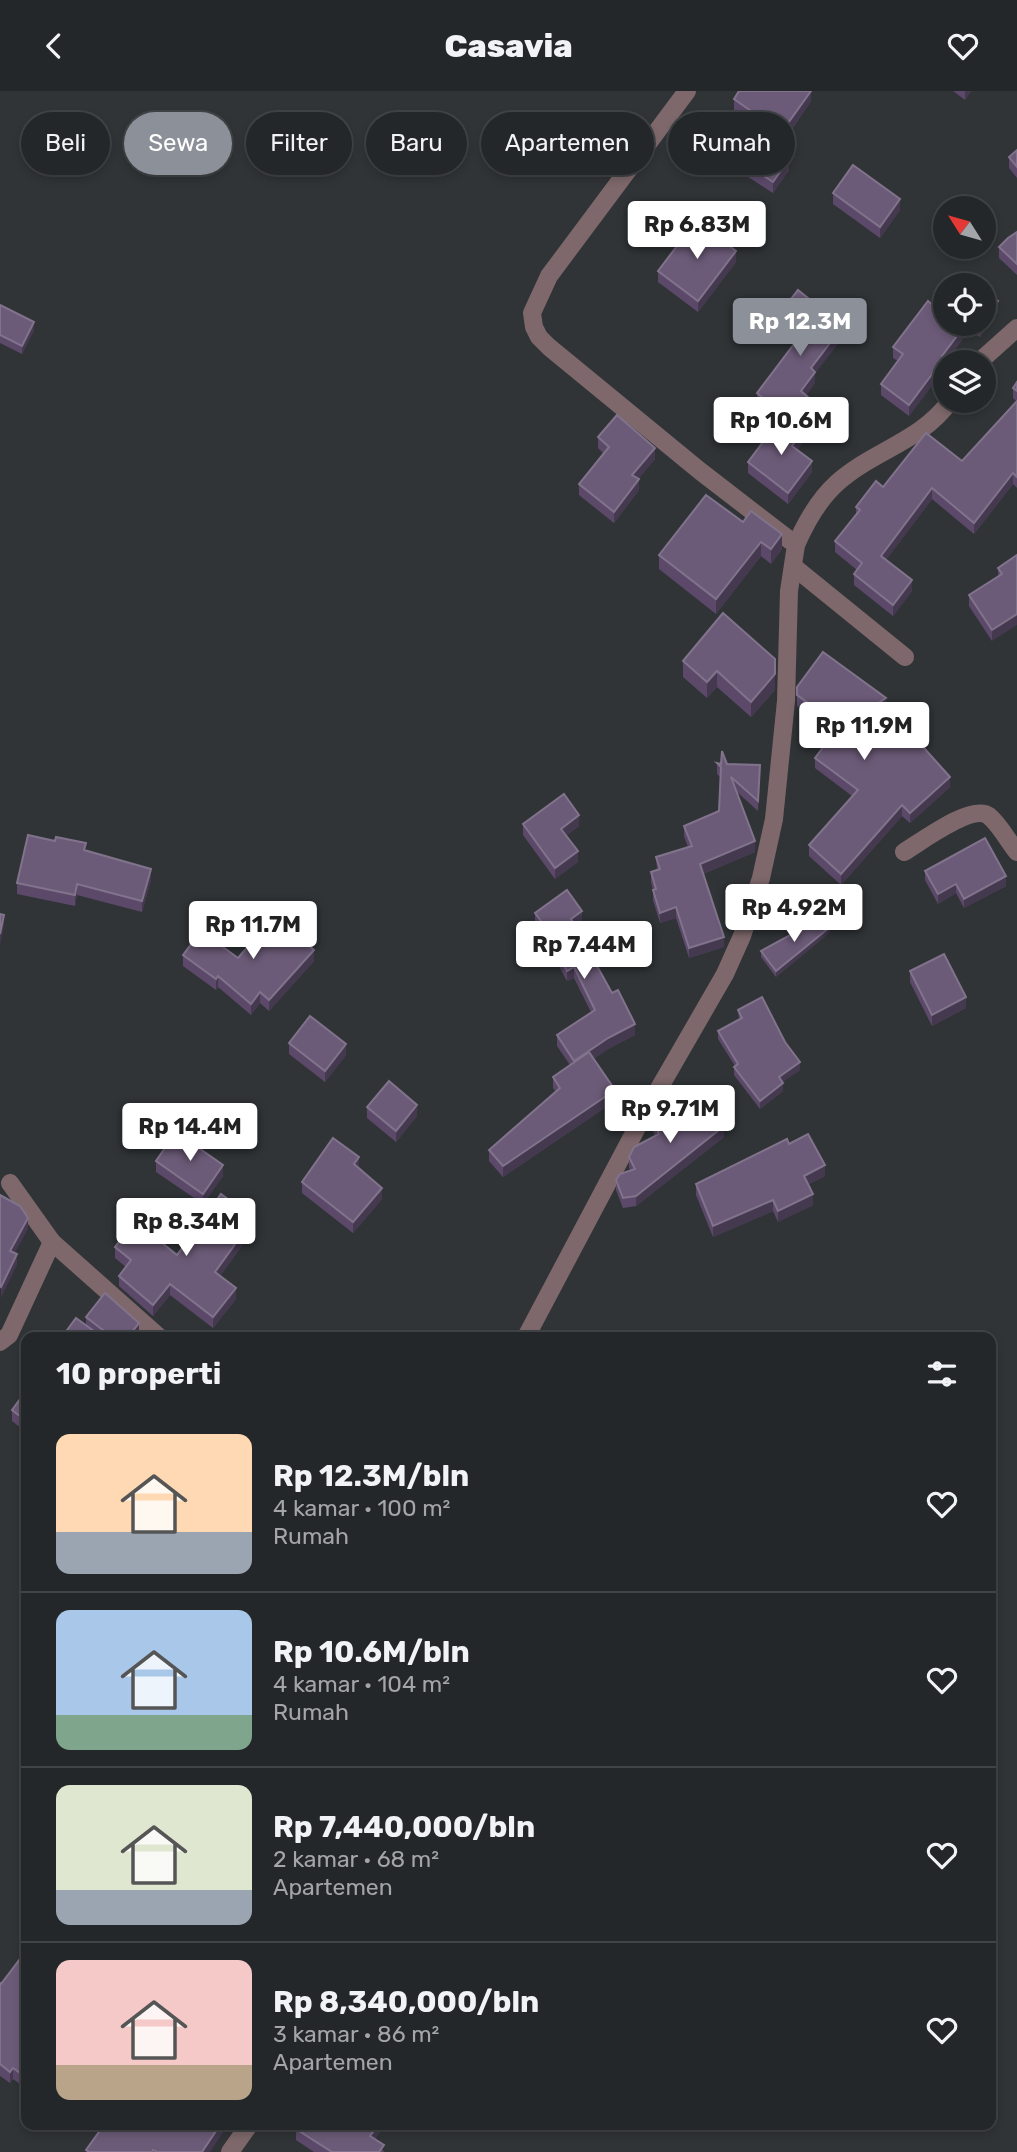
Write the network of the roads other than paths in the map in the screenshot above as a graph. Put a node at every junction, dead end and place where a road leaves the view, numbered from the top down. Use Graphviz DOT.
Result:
graph roads {
  1 [pos="687,91"];
  2 [pos="1017,328"];
  3 [pos="992,350"];
  4 [pos="937,413"];
  5 [pos="796,545"];
  6 [pos="794,566"];
  7 [pos="905,657"];
  8 [pos="904,852"];
  9 [pos="1017,852"];
  10 [pos="10,1183"];
  11 [pos="52,1242"];
  12 [pos="153,1332"];
  13 [pos="529,1332"];
  14 [pos="0,1342"];
  15 [pos="245,2130"];
  16 [pos="230,2152"];
  1 -- 5 [label="street"];
  2 -- 3 [label="street"];
  4 -- 5 [label="street"];
  5 -- 6 [label="street"];
  6 -- 7 [label="street"];
  6 -- 13 [label="street"];
  8 -- 9 [label="street"];
  10 -- 11 [label="street"];
  11 -- 12 [label="street"];
  11 -- 14 [label="street"];
  15 -- 16 [label="street"];
}
